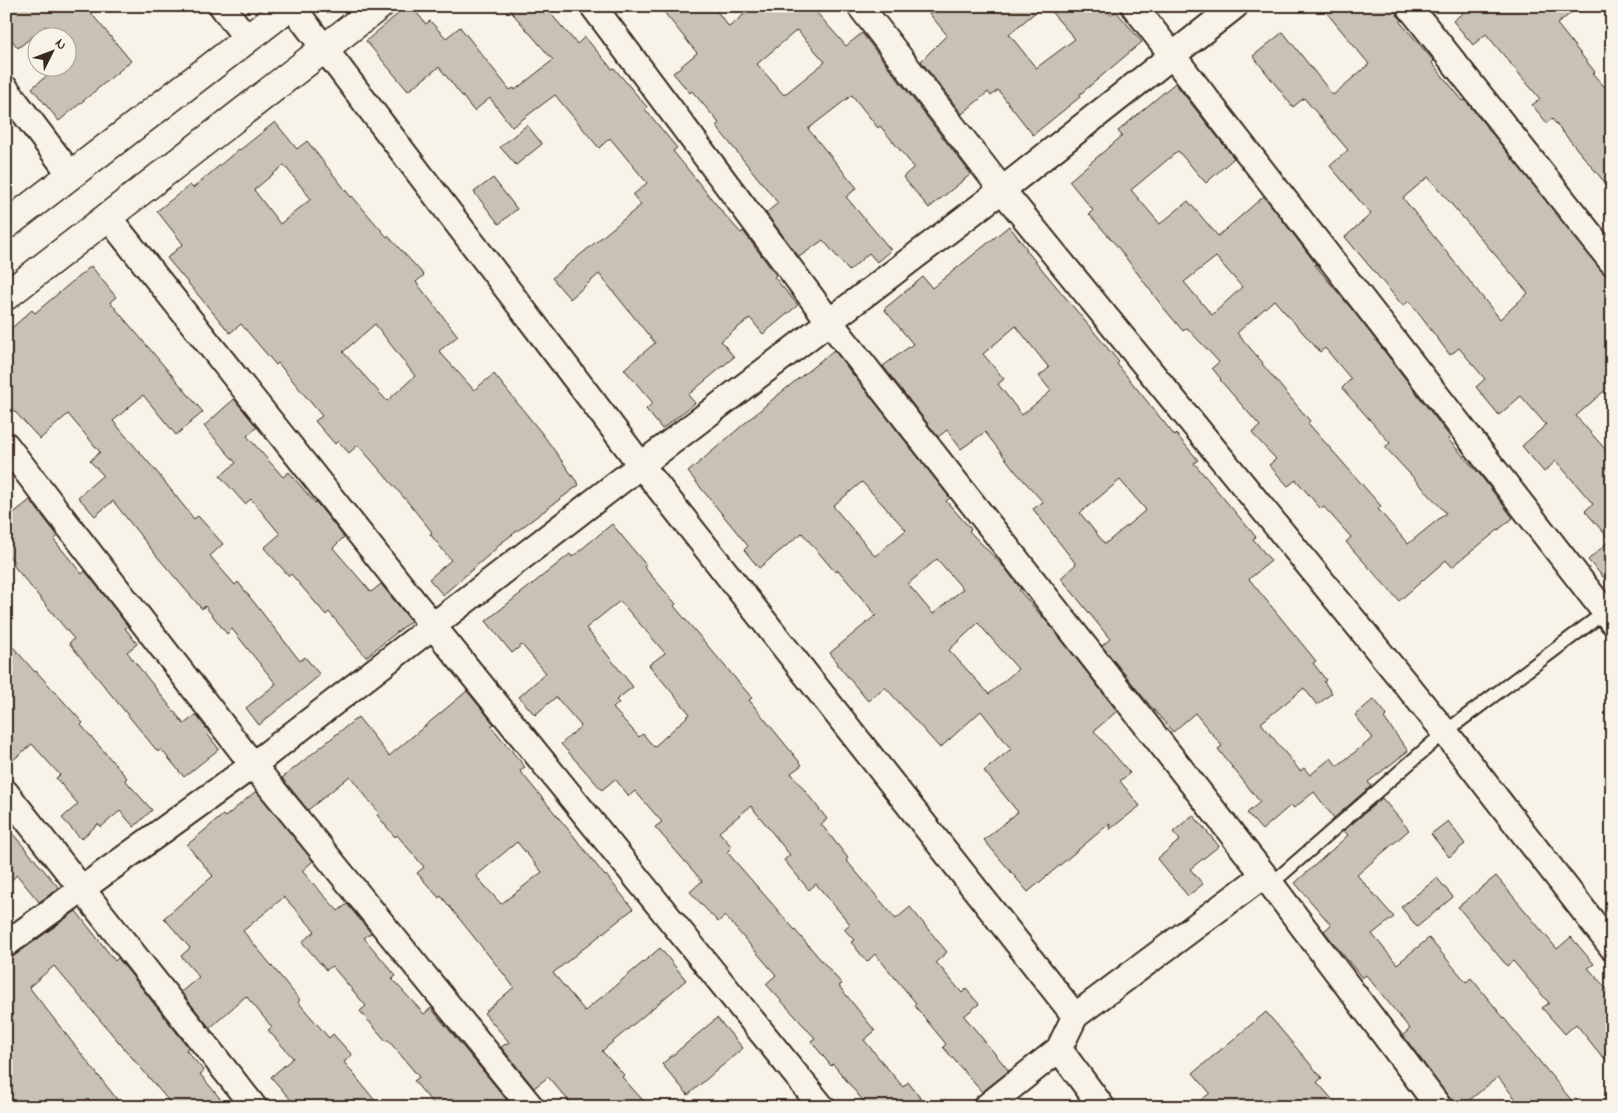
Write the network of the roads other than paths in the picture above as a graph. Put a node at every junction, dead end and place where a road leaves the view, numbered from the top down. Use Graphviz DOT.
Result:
graph roads {
  1 [pos="222,6"];
  2 [pos="291,6"];
  3 [pos="379,6"];
  4 [pos="593,6"];
  5 [pos="860,6"];
  6 [pos="1134,6"];
  7 [pos="1235,6"];
  8 [pos="1409,6"];
  9 [pos="247,39"];
  10 [pos="324,49"];
  11 [pos="1172,55"];
  12 [pos="6,90"];
  13 [pos="71,175"];
  14 [pos="1002,190"];
  15 [pos="108,217"];
  16 [pos="6,225"];
  17 [pos="1612,262"];
  18 [pos="6,296"];
  19 [pos="829,321"];
  20 [pos="6,445"];
  21 [pos="641,465"];
  22 [pos="1608,617"];
  23 [pos="433,626"];
  24 [pos="1445,732"];
  25 [pos="253,765"];
  26 [pos="6,793"];
  27 [pos="1267,879"];
  28 [pos="82,889"];
  29 [pos="6,944"];
  30 [pos="1612,947"];
  31 [pos="1074,1016"];
  32 [pos="1059,1050"];
  33 [pos="254,1107"];
  34 [pos="531,1107"];
  35 [pos="822,1107"];
  36 [pos="986,1107"];
  37 [pos="1102,1107"];
  38 [pos="1439,1107"];
  1 -- 9 [label="street"];
  2 -- 9 [label="main road"];
  2 -- 10 [label="street"];
  3 -- 10 [label="main road"];
  4 -- 19 [label="street"];
  5 -- 14 [label="street"];
  6 -- 11 [label="street"];
  7 -- 11 [label="street"];
  8 -- 17 [label="street"];
  9 -- 13 [label="main road"];
  10 -- 15 [label="main road"];
  10 -- 21 [label="street"];
  11 -- 14 [label="street"];
  11 -- 22 [label="street"];
  12 -- 13 [label="street"];
  13 -- 16 [label="main road"];
  14 -- 19 [label="street"];
  14 -- 24 [label="street"];
  15 -- 18 [label="main road"];
  15 -- 23 [label="street"];
  19 -- 21 [label="street"];
  19 -- 27 [label="street"];
  20 -- 25 [label="street"];
  21 -- 23 [label="street"];
  21 -- 31 [label="street"];
  22 -- 24 [label="lane"];
  23 -- 25 [label="street"];
  23 -- 35 [label="street"];
  24 -- 27 [label="lane"];
  24 -- 30 [label="street"];
  25 -- 28 [label="street"];
  25 -- 34 [label="street"];
  26 -- 28 [label="street"];
  27 -- 31 [label="street"];
  27 -- 38 [label="street"];
  28 -- 29 [label="street"];
  28 -- 33 [label="street"];
  31 -- 32 [label="street"];
  32 -- 36 [label="street"];
  32 -- 37 [label="street"];
}
